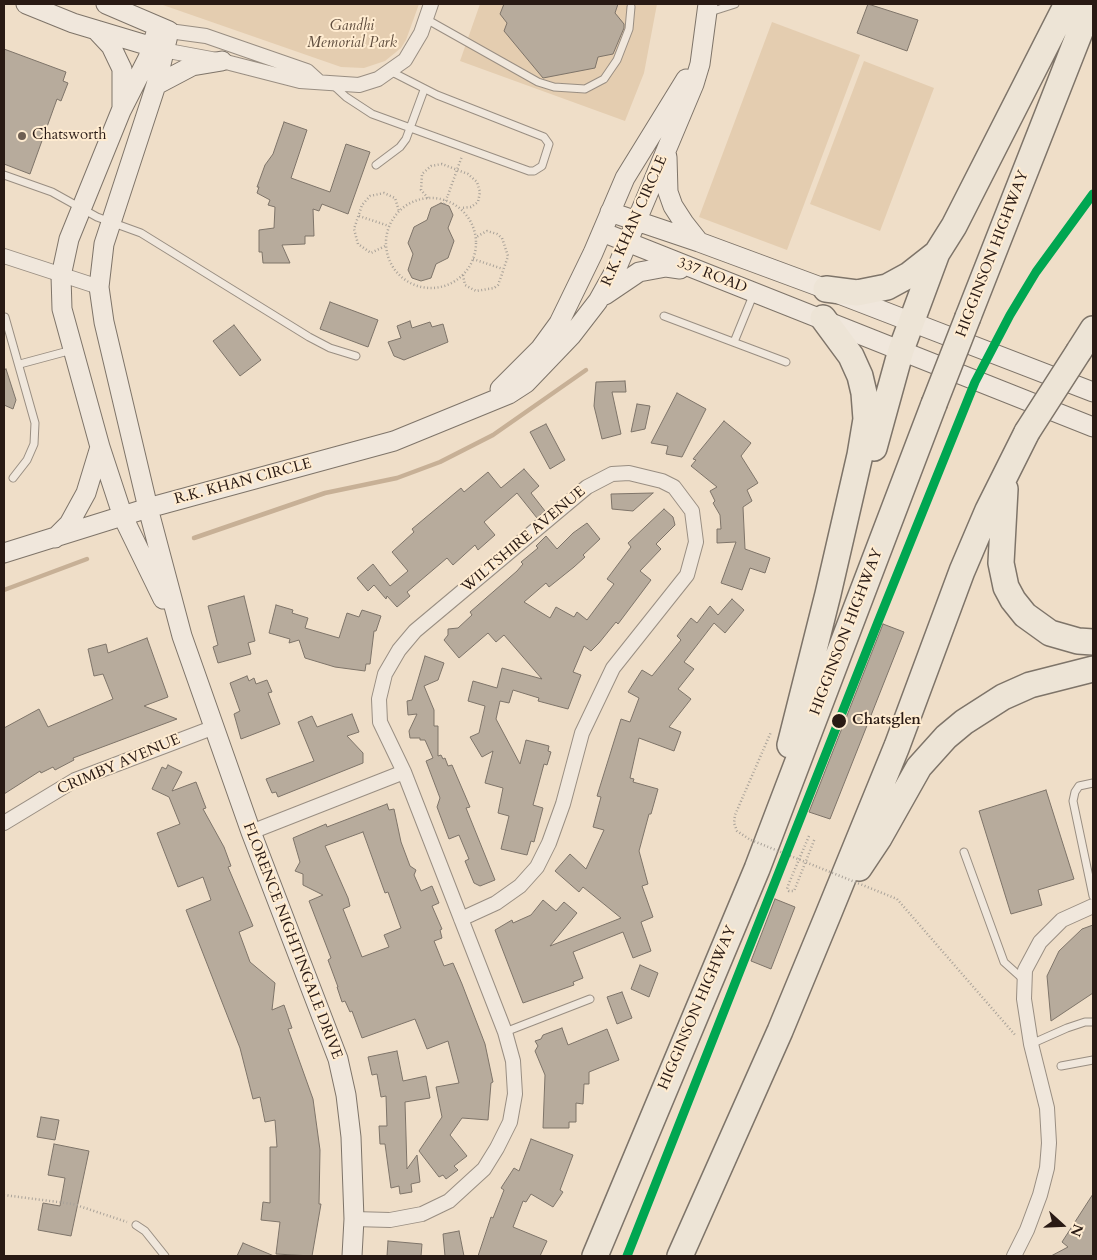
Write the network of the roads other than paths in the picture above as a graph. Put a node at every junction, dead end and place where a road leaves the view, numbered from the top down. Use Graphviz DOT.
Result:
graph roads {
  1 [pos="26,4"];
  2 [pos="106,4"];
  3 [pos="432,4"];
  4 [pos="735,4"];
  5 [pos="1067,4"];
  6 [pos="1091,4"];
  7 [pos="631,7"];
  8 [pos="708,8"];
  9 [pos="426,18"];
  10 [pos="163,29"];
  11 [pos="96,30"];
  12 [pos="702,45"];
  13 [pos="158,49"];
  14 [pos="222,61"];
  15 [pos="390,71"];
  16 [pos="318,81"];
  17 [pos="333,84"];
  18 [pos="156,85"];
  19 [pos="424,90"];
  20 [pos="121,111"];
  21 [pos="411,129"];
  22 [pos="668,146"];
  23 [pos="376,165"];
  24 [pos="4,175"];
  25 [pos="81,208"];
  26 [pos="610,212"];
  27 [pos="109,222"];
  28 [pos="637,222"];
  29 [pos="602,232"];
  30 [pos="699,242"];
  31 [pos="628,243"];
  32 [pos="937,253"];
  33 [pos="4,256"];
  34 [pos="698,271"];
  35 [pos="61,276"];
  36 [pos="99,287"];
  37 [pos="826,289"];
  38 [pos="754,292"];
  39 [pos="598,300"];
  40 [pos="664,316"];
  41 [pos="5,317"];
  42 [pos="823,318"];
  43 [pos="911,321"];
  44 [pos="1093,329"];
  45 [pos="734,342"];
  46 [pos="72,350"];
  47 [pos="901,350"];
  48 [pos="356,356"];
  49 [pos="786,362"];
  50 [pos="20,364"];
  51 [pos="1093,392"];
  52 [pos="481,406"];
  53 [pos="1093,427"];
  54 [pos="100,446"];
  55 [pos="1006,474"];
  56 [pos="14,478"];
  57 [pos="148,508"];
  58 [pos="123,517"];
  59 [pos="55,538"];
  60 [pos="4,553"];
  61 [pos="828,594"];
  62 [pos="182,636"];
  63 [pos="1093,642"];
  64 [pos="1093,669"];
  65 [pos="212,728"];
  66 [pos="404,772"];
  67 [pos="1093,783"];
  68 [pos="4,823"];
  69 [pos="251,832"];
  70 [pos="964,852"];
  71 [pos="757,869"];
  72 [pos="1093,896"];
  73 [pos="1093,906"];
  74 [pos="828,915"];
  75 [pos="462,919"];
  76 [pos="1024,980"];
  77 [pos="590,999"];
  78 [pos="1093,1022"];
  79 [pos="505,1032"];
  80 [pos="1031,1042"];
  81 [pos="1093,1060"];
  82 [pos="1061,1066"];
  83 [pos="354,1219"];
  84 [pos="136,1225"];
  85 [pos="165,1256"];
  86 [pos="352,1256"];
  87 [pos="595,1256"];
  88 [pos="680,1256"];
  89 [pos="1014,1256"];
  1 -- 11 [label="street"];
  2 -- 10 [label="street"];
  3 -- 9 [label="street"];
  4 -- 8 [label="lane"];
  5 -- 32 [label="highway"];
  6 -- 71 [label="highway, HIGGINSON HIGHWAY, bridge"];
  7 -- 9 [label="lane"];
  8 -- 12 [label="street, R.K. KHAN CIRCLE"];
  9 -- 15 [label="street"];
  10 -- 13 [label="street"];
  10 -- 16 [label="street"];
  11 -- 13 [label="street"];
  11 -- 20 [label="street"];
  12 -- 22 [label="street, R.K. KHAN CIRCLE"];
  12 -- 26 [label="street, R.K. KHAN CIRCLE"];
  13 -- 14 [label="street"];
  13 -- 18 [label="street, FLORENCE NIGHTINGALE DRIVE"];
  13 -- 20 [label="street, FLORENCE NIGHTINGALE DRIVE"];
  14 -- 16 [label="street"];
  14 -- 18 [label="street"];
  15 -- 17 [label="street"];
  15 -- 19 [label="lane"];
  16 -- 17 [label="street"];
  17 -- 21 [label="lane"];
  18 -- 27 [label="street, FLORENCE NIGHTINGALE DRIVE"];
  19 -- 21 [label="lane"];
  19 -- 21 [label="lane"];
  20 -- 25 [label="street, FLORENCE NIGHTINGALE DRIVE"];
  21 -- 23 [label="lane"];
  22 -- 28 [label="street, R.K. KHAN CIRCLE"];
  22 -- 30 [label="street"];
  24 -- 25 [label="lane"];
  25 -- 27 [label="lane"];
  25 -- 35 [label="street, FLORENCE NIGHTINGALE DRIVE"];
  26 -- 28 [label="street, 337 ROAD"];
  26 -- 29 [label="street, R.K. KHAN CIRCLE"];
  27 -- 36 [label="street, FLORENCE NIGHTINGALE DRIVE"];
  27 -- 48 [label="lane"];
  28 -- 30 [label="street, 337 ROAD"];
  28 -- 31 [label="street, R.K. KHAN CIRCLE"];
  29 -- 31 [label="street, 337 ROAD"];
  29 -- 52 [label="street, R.K. KHAN CIRCLE"];
  30 -- 37 [label="street, 337 ROAD"];
  31 -- 34 [label="street, 337 ROAD"];
  31 -- 39 [label="street, R.K. KHAN CIRCLE"];
  32 -- 37 [label="highway"];
  32 -- 43 [label="highway"];
  33 -- 35 [label="street"];
  34 -- 38 [label="street, 337 ROAD"];
  34 -- 39 [label="street"];
  35 -- 36 [label="street"];
  35 -- 46 [label="street, FLORENCE NIGHTINGALE DRIVE"];
  36 -- 57 [label="street, FLORENCE NIGHTINGALE DRIVE"];
  37 -- 43 [label="street, 337 ROAD"];
  38 -- 42 [label="street, 337 ROAD"];
  38 -- 45 [label="lane"];
  39 -- 52 [label="street, R.K. KHAN CIRCLE"];
  40 -- 45 [label="lane"];
  41 -- 50 [label="lane"];
  42 -- 47 [label="street, 337 ROAD"];
  42 -- 61 [label="highway"];
  43 -- 47 [label="highway"];
  43 -- 51 [label="street, 337 ROAD"];
  44 -- 55 [label="highway, bridge"];
  45 -- 49 [label="lane"];
  46 -- 50 [label="lane"];
  46 -- 54 [label="street, FLORENCE NIGHTINGALE DRIVE"];
  47 -- 53 [label="street, 337 ROAD"];
  47 -- 61 [label="highway"];
  50 -- 56 [label="lane"];
  52 -- 57 [label="street, R.K. KHAN CIRCLE"];
  54 -- 58 [label="street, FLORENCE NIGHTINGALE DRIVE"];
  54 -- 59 [label="street"];
  55 -- 63 [label="highway"];
  55 -- 74 [label="highway"];
  57 -- 58 [label="street, R.K. KHAN CIRCLE"];
  57 -- 62 [label="street, FLORENCE NIGHTINGALE DRIVE"];
  58 -- 59 [label="street, R.K. KHAN CIRCLE"];
  58 -- 62 [label="street, FLORENCE NIGHTINGALE DRIVE"];
  59 -- 60 [label="street, R.K. KHAN CIRCLE"];
  61 -- 71 [label="highway"];
  62 -- 65 [label="street, FLORENCE NIGHTINGALE DRIVE"];
  64 -- 74 [label="highway"];
  65 -- 68 [label="street, CRIMBY AVENUE"];
  65 -- 69 [label="street, FLORENCE NIGHTINGALE DRIVE"];
  66 -- 69 [label="street"];
  66 -- 75 [label="street, WILTSHIRE AVENUE"];
  66 -- 75 [label="street, WILTSHIRE AVENUE"];
  67 -- 72 [label="lane"];
  69 -- 83 [label="street, FLORENCE NIGHTINGALE DRIVE"];
  70 -- 76 [label="lane"];
  71 -- 87 [label="highway, HIGGINSON HIGHWAY"];
  73 -- 76 [label="street"];
  74 -- 88 [label="highway"];
  75 -- 79 [label="street, WILTSHIRE AVENUE"];
  76 -- 80 [label="street"];
  77 -- 79 [label="lane"];
  78 -- 80 [label="lane"];
  79 -- 83 [label="street, WILTSHIRE AVENUE"];
  80 -- 89 [label="street"];
  81 -- 82 [label="lane"];
  83 -- 86 [label="street, FLORENCE NIGHTINGALE DRIVE"];
  84 -- 85 [label="lane"];
}
